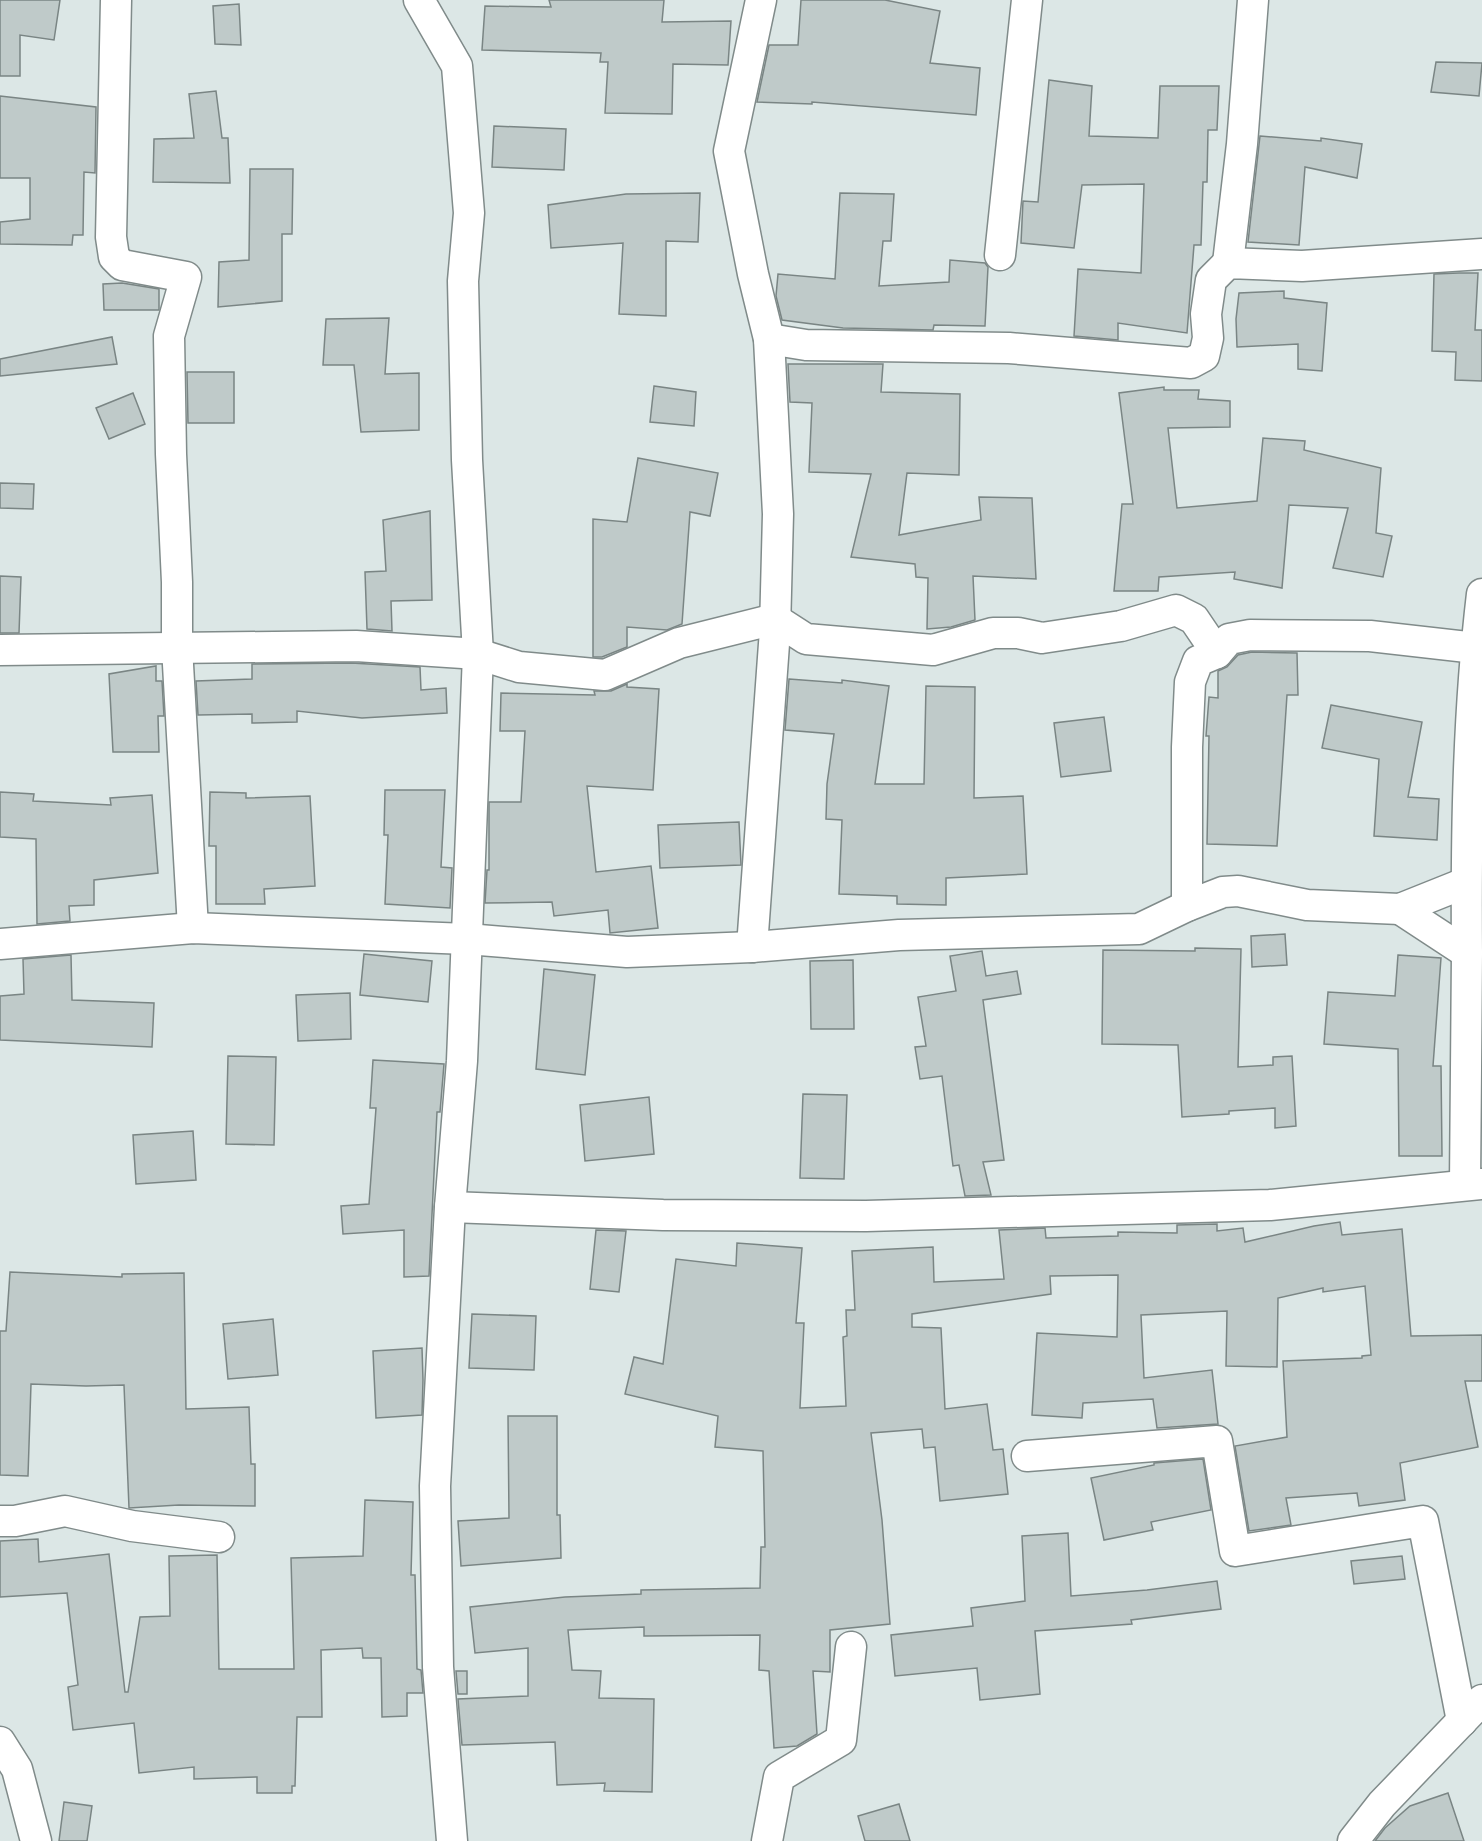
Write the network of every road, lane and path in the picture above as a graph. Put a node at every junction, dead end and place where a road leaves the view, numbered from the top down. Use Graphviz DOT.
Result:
graph roads {
  1 [pos="116,0"];
  2 [pos="419,0"];
  3 [pos="761,0"];
  4 [pos="1027,0"];
  5 [pos="1253,0"];
  6 [pos="1482,254"];
  7 [pos="1000,255"];
  8 [pos="1228,262"];
  9 [pos="769,339"];
  10 [pos="1482,594"];
  11 [pos="775,619"];
  12 [pos="177,647"];
  13 [pos="1476,648"];
  14 [pos="0,650"];
  15 [pos="1217,653"];
  16 [pos="478,654"];
  17 [pos="1465,883"];
  18 [pos="1187,906"];
  19 [pos="1400,909"];
  20 [pos="193,928"];
  21 [pos="467,939"];
  22 [pos="0,944"];
  23 [pos="752,947"];
  24 [pos="1467,953"];
  25 [pos="1473,1184"];
  26 [pos="450,1207"];
  27 [pos="1027,1456"];
  28 [pos="0,1521"];
  29 [pos="219,1538"];
  30 [pos="851,1647"];
  31 [pos="1472,1710"];
  32 [pos="0,1742"];
  33 [pos="36,1841"];
  34 [pos="452,1841"];
  35 [pos="767,1841"];
  36 [pos="1353,1841"];
  1 -- 12 [label="street"];
  2 -- 16 [label="street"];
  3 -- 9 [label="street"];
  4 -- 7 [label="street"];
  5 -- 8 [label="street"];
  6 -- 8 [label="street"];
  8 -- 9 [label="street"];
  9 -- 11 [label="street"];
  10 -- 13 [label="street"];
  11 -- 15 [label="street"];
  11 -- 16 [label="street"];
  11 -- 23 [label="street"];
  12 -- 14 [label="street"];
  12 -- 16 [label="street"];
  12 -- 20 [label="street"];
  13 -- 15 [label="street"];
  13 -- 17 [label="street"];
  15 -- 18 [label="street"];
  16 -- 21 [label="street"];
  17 -- 19 [label="street"];
  17 -- 24 [label="street"];
  18 -- 19 [label="street"];
  18 -- 23 [label="street"];
  19 -- 24 [label="street"];
  20 -- 21 [label="street"];
  20 -- 22 [label="street"];
  21 -- 23 [label="street"];
  21 -- 26 [label="street"];
  24 -- 25 [label="street"];
  25 -- 26 [label="street"];
  26 -- 34 [label="street"];
  27 -- 31 [label="street"];
  28 -- 29 [label="street"];
  30 -- 35 [label="street"];
  31 -- 36 [label="street"];
  32 -- 33 [label="street"];
}
